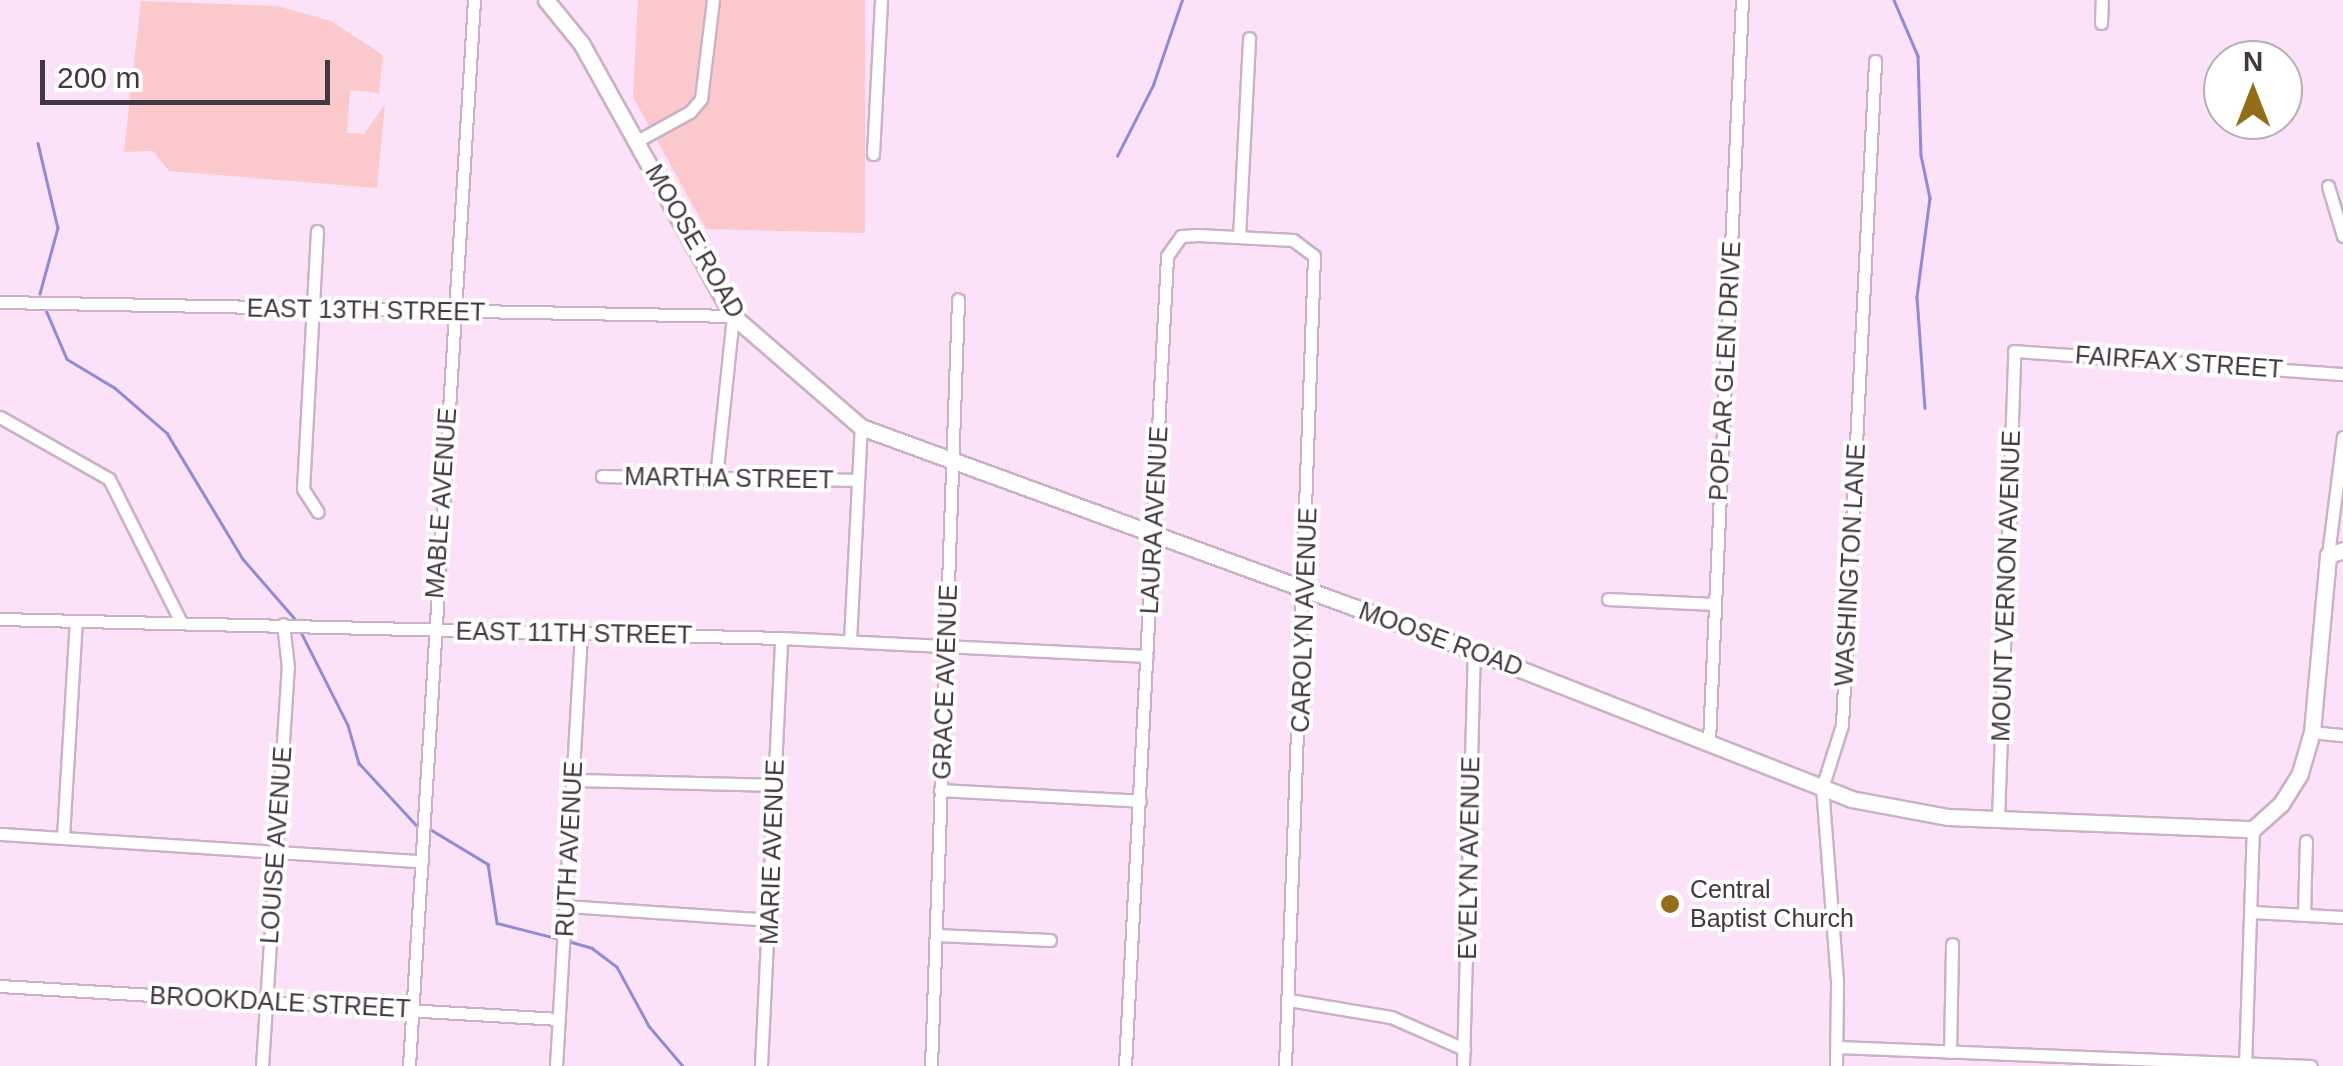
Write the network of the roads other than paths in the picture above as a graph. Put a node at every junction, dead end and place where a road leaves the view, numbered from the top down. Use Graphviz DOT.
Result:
graph roads {
  1 [pos="474,0"];
  2 [pos="546,0"];
  3 [pos="714,0"];
  4 [pos="882,0"];
  5 [pos="1742,0"];
  6 [pos="2102,0"];
  7 [pos="2101,23"];
  8 [pos="1249,38"];
  9 [pos="1875,61"];
  10 [pos="637,141"];
  11 [pos="873,154"];
  12 [pos="2328,186"];
  13 [pos="317,231"];
  14 [pos="2343,236"];
  15 [pos="1239,237"];
  16 [pos="958,299"];
  17 [pos="0,302"];
  18 [pos="311,309"];
  19 [pos="454,313"];
  20 [pos="733,316"];
  21 [pos="2014,352"];
  22 [pos="2343,374"];
  23 [pos="0,417"];
  24 [pos="861,427"];
  25 [pos="2343,437"];
  26 [pos="953,463"];
  27 [pos="602,476"];
  28 [pos="716,477"];
  29 [pos="857,480"];
  30 [pos="318,512"];
  31 [pos="1154,534"];
  32 [pos="2335,553"];
  33 [pos="1305,588"];
  34 [pos="1608,599"];
  35 [pos="1714,604"];
  36 [pos="0,619"];
  37 [pos="76,621"];
  38 [pos="180,622"];
  39 [pos="287,625"];
  40 [pos="433,630"];
  41 [pos="581,633"];
  42 [pos="781,638"];
  43 [pos="850,640"];
  44 [pos="946,646"];
  45 [pos="1474,651"];
  46 [pos="1147,656"];
  47 [pos="2312,732"];
  48 [pos="2343,735"];
  49 [pos="1709,742"];
  50 [pos="572,780"];
  51 [pos="774,786"];
  52 [pos="1822,788"];
  53 [pos="940,790"];
  54 [pos="1140,801"];
  55 [pos="1998,820"];
  56 [pos="2253,829"];
  57 [pos="0,834"];
  58 [pos="63,838"];
  59 [pos="2306,841"];
  60 [pos="276,851"];
  61 [pos="422,861"];
  62 [pos="566,906"];
  63 [pos="2252,912"];
  64 [pos="2304,915"];
  65 [pos="2343,917"];
  66 [pos="770,920"];
  67 [pos="936,934"];
  68 [pos="1050,940"];
  69 [pos="1952,944"];
  70 [pos="0,986"];
  71 [pos="1288,1000"];
  72 [pos="266,1001"];
  73 [pos="413,1009"];
  74 [pos="559,1019"];
  75 [pos="1837,1047"];
  76 [pos="1464,1049"];
  77 [pos="1950,1052"];
  78 [pos="2245,1064"];
  79 [pos="262,1066"];
  80 [pos="409,1066"];
  81 [pos="556,1066"];
  82 [pos="761,1066"];
  83 [pos="931,1066"];
  84 [pos="1125,1066"];
  85 [pos="1286,1066"];
  86 [pos="1463,1066"];
  87 [pos="1836,1066"];
  88 [pos="2311,1066"];
  1 -- 19 [label="street, MABLE AVENUE"];
  2 -- 10 [label="street, MOOSE ROAD"];
  3 -- 10 [label="street"];
  4 -- 11 [label="street"];
  5 -- 35 [label="street, POPLAR GLEN DRIVE"];
  6 -- 7 [label="street"];
  8 -- 15 [label="street"];
  9 -- 52 [label="street, WASHINGTON LANE"];
  10 -- 20 [label="street, MOOSE ROAD"];
  12 -- 14 [label="street"];
  13 -- 18 [label="street"];
  15 -- 31 [label="street, LAURA AVENUE"];
  15 -- 33 [label="street, CAROLYN AVENUE"];
  16 -- 26 [label="street, GRACE AVENUE"];
  17 -- 18 [label="street, EAST 13TH STREET"];
  18 -- 19 [label="street, EAST 13TH STREET"];
  18 -- 30 [label="street"];
  19 -- 20 [label="street, EAST 13TH STREET"];
  19 -- 40 [label="street, MABLE AVENUE"];
  20 -- 24 [label="street, MOOSE ROAD"];
  20 -- 28 [label="street"];
  21 -- 22 [label="street, FAIRFAX STREET"];
  21 -- 55 [label="street, MOUNT VERNON AVENUE"];
  23 -- 38 [label="street"];
  24 -- 26 [label="street, MOOSE ROAD"];
  24 -- 29 [label="street"];
  25 -- 32 [label="street"];
  26 -- 31 [label="street, MOOSE ROAD"];
  26 -- 44 [label="street, GRACE AVENUE"];
  27 -- 28 [label="street, MARTHA STREET"];
  28 -- 29 [label="street, MARTHA STREET"];
  29 -- 43 [label="street"];
  31 -- 33 [label="street, MOOSE ROAD"];
  31 -- 46 [label="street, LAURA AVENUE"];
  32 -- 47 [label="street"];
  33 -- 45 [label="street, MOOSE ROAD"];
  33 -- 71 [label="street, CAROLYN AVENUE"];
  34 -- 35 [label="street"];
  35 -- 49 [label="street, POPLAR GLEN DRIVE"];
  36 -- 37 [label="street, EAST 11TH STREET"];
  37 -- 38 [label="street, EAST 11TH STREET"];
  37 -- 58 [label="street"];
  38 -- 39 [label="street, EAST 11TH STREET"];
  39 -- 40 [label="street, EAST 11TH STREET"];
  39 -- 60 [label="street, LOUISE AVENUE"];
  40 -- 41 [label="street, EAST 11TH STREET"];
  40 -- 61 [label="street, MABLE AVENUE"];
  41 -- 42 [label="street, EAST 11TH STREET"];
  41 -- 50 [label="street, RUTH AVENUE"];
  42 -- 43 [label="street, EAST 11TH STREET"];
  42 -- 51 [label="street, MARIE AVENUE"];
  43 -- 44 [label="street, EAST 11TH STREET"];
  44 -- 46 [label="street, EAST 11TH STREET"];
  44 -- 53 [label="street, GRACE AVENUE"];
  45 -- 49 [label="street, MOOSE ROAD"];
  45 -- 76 [label="street, EVELYN AVENUE"];
  46 -- 54 [label="street, LAURA AVENUE"];
  47 -- 48 [label="street"];
  47 -- 56 [label="street"];
  49 -- 52 [label="street, MOOSE ROAD"];
  50 -- 51 [label="street"];
  50 -- 62 [label="street, RUTH AVENUE"];
  51 -- 66 [label="street, MARIE AVENUE"];
  52 -- 55 [label="street, MOOSE ROAD"];
  52 -- 75 [label="street, WASHINGTON LANE"];
  53 -- 54 [label="street"];
  53 -- 67 [label="street, GRACE AVENUE"];
  54 -- 84 [label="street, LAURA AVENUE"];
  55 -- 56 [label="street, MOOSE ROAD"];
  56 -- 63 [label="street"];
  57 -- 58 [label="street"];
  58 -- 60 [label="street"];
  59 -- 64 [label="street"];
  60 -- 61 [label="street"];
  60 -- 72 [label="street, LOUISE AVENUE"];
  61 -- 73 [label="street, MABLE AVENUE"];
  62 -- 66 [label="street"];
  62 -- 74 [label="street, RUTH AVENUE"];
  63 -- 64 [label="street"];
  63 -- 78 [label="street"];
  64 -- 65 [label="street"];
  66 -- 82 [label="street, MARIE AVENUE"];
  67 -- 68 [label="street"];
  67 -- 83 [label="street, GRACE AVENUE"];
  69 -- 77 [label="street"];
  70 -- 72 [label="street, BROOKDALE STREET"];
  71 -- 76 [label="street"];
  71 -- 85 [label="street, CAROLYN AVENUE"];
  72 -- 73 [label="street, BROOKDALE STREET"];
  72 -- 79 [label="street, LOUISE AVENUE"];
  73 -- 74 [label="street, BROOKDALE STREET"];
  73 -- 80 [label="street, MABLE AVENUE"];
  74 -- 81 [label="street, RUTH AVENUE"];
  75 -- 77 [label="street"];
  75 -- 87 [label="street, WASHINGTON LANE"];
  76 -- 86 [label="street, EVELYN AVENUE"];
  77 -- 78 [label="street"];
  78 -- 88 [label="street"];
}
